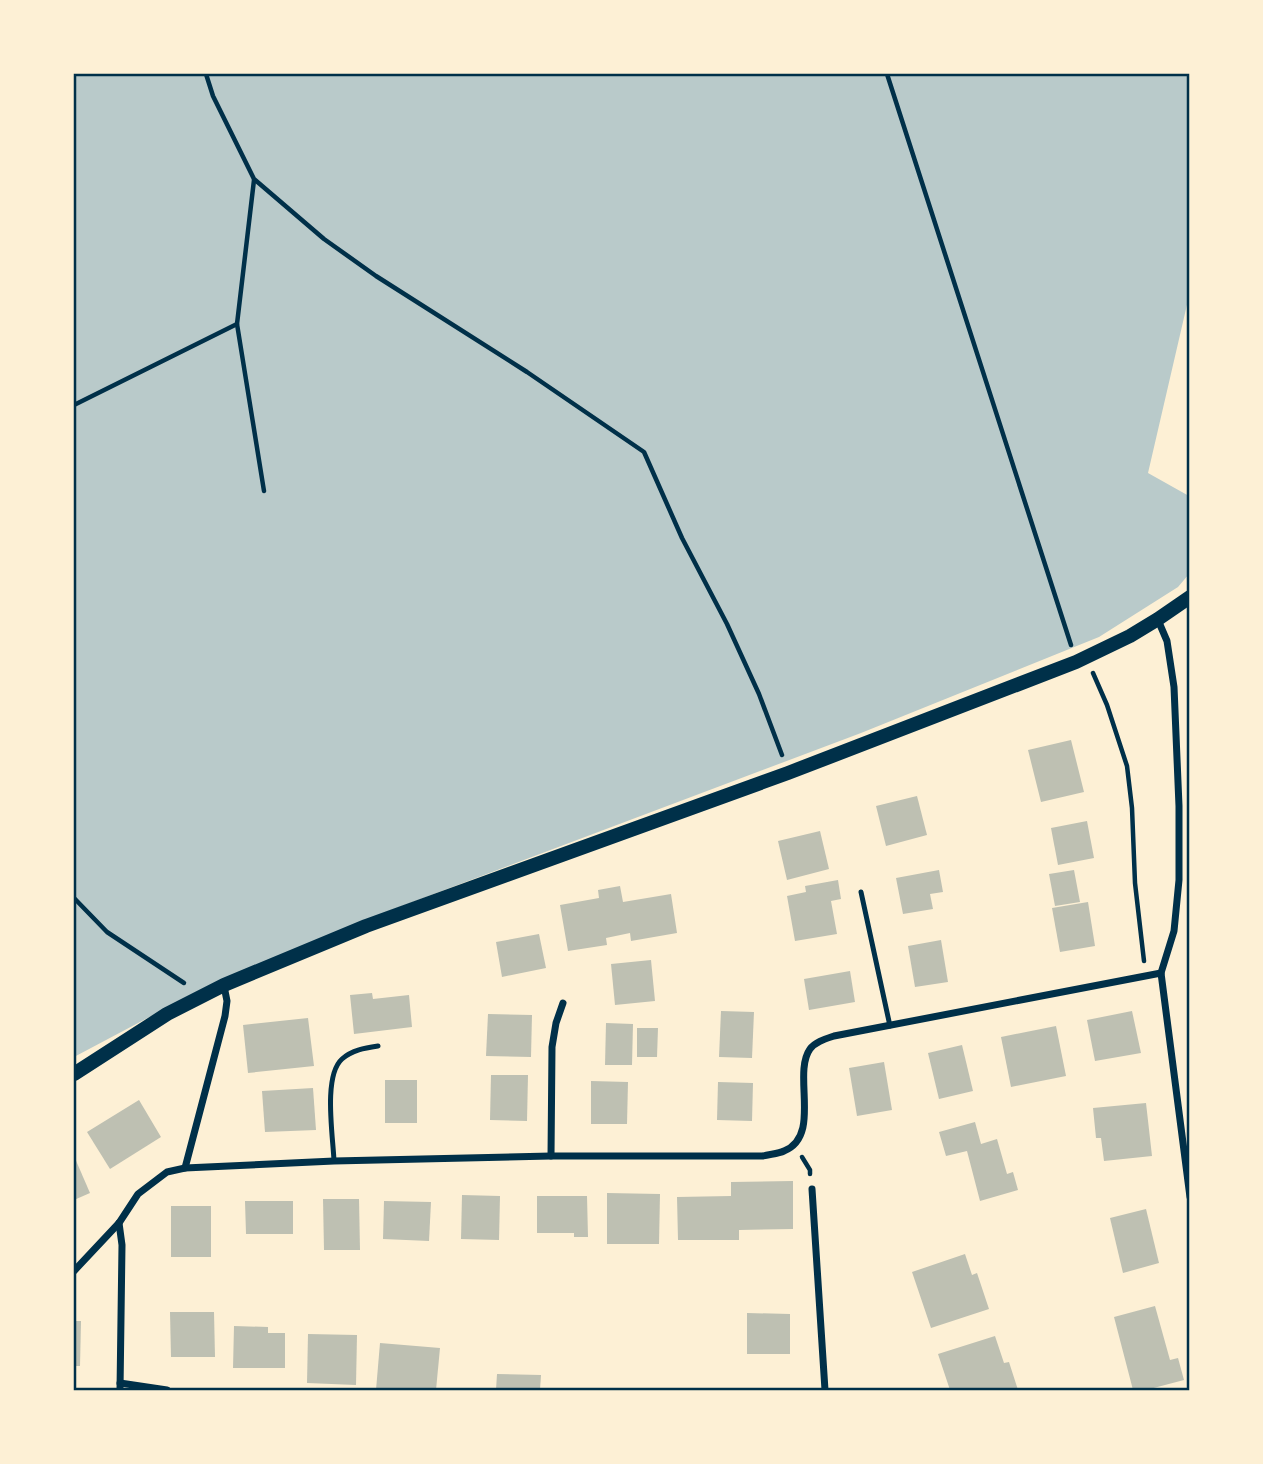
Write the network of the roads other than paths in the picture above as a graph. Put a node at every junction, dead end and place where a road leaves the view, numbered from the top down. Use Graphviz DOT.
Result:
graph roads {
  1 [pos="1189,597"];
  2 [pos="1158,619"];
  3 [pos="861,892"];
  4 [pos="1161,974"];
  5 [pos="224,985"];
  6 [pos="563,1003"];
  7 [pos="890,1026"];
  8 [pos="378,1046"];
  9 [pos="74,1074"];
  10 [pos="551,1156"];
  11 [pos="334,1161"];
  12 [pos="185,1168"];
  13 [pos="812,1189"];
  14 [pos="1189,1197"];
  15 [pos="119,1223"];
  16 [pos="74,1271"];
  17 [pos="120,1387"];
  18 [pos="167,1391"];
  19 [pos="825,1391"];
  1 -- 2 [label="main road"];
  2 -- 4 [label="street"];
  2 -- 5 [label="main road"];
  3 -- 7 [label="lane"];
  4 -- 7 [label="street"];
  4 -- 14 [label="street"];
  5 -- 9 [label="main road"];
  5 -- 12 [label="street"];
  6 -- 10 [label="street"];
  7 -- 10 [label="street"];
  8 -- 11 [label="lane"];
  10 -- 11 [label="street"];
  11 -- 12 [label="street"];
  12 -- 15 [label="street"];
  13 -- 19 [label="street"];
  15 -- 16 [label="street"];
  15 -- 17 [label="street"];
  17 -- 18 [label="street"];
}
